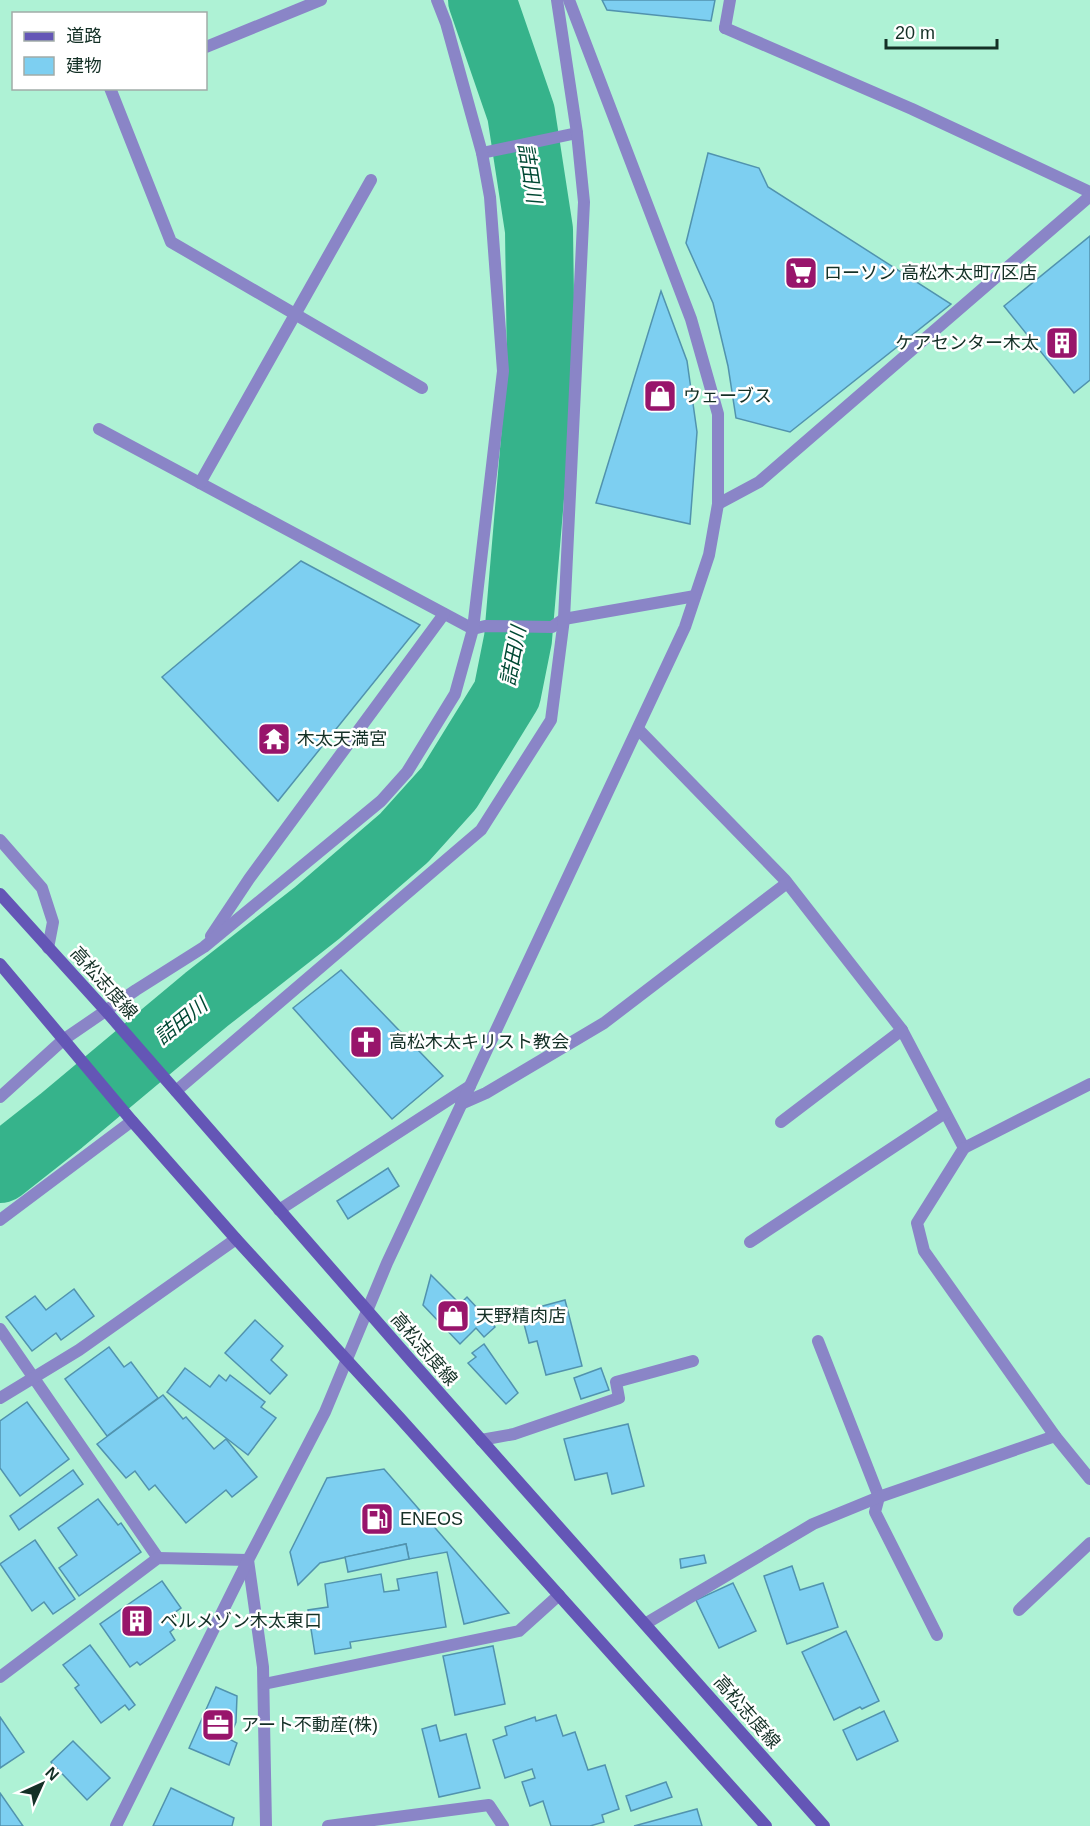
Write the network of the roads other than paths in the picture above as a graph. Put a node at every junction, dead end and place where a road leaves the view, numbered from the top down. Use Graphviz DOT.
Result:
graph roads {
  1 [pos="321,0"];
  2 [pos="437,0"];
  3 [pos="557,0"];
  4 [pos="569,0"];
  5 [pos="730,0"];
  6 [pos="207,47"];
  7 [pos="111,90"];
  8 [pos="577,133"];
  9 [pos="482,153"];
  10 [pos="371,180"];
  11 [pos="1090,194"];
  12 [pos="296,313"];
  13 [pos="422,388"];
  14 [pos="99,429"];
  15 [pos="200,483"];
  16 [pos="718,504"];
  17 [pos="695,596"];
  18 [pos="444,614"];
  19 [pos="564,619"];
  20 [pos="479,628"];
  21 [pos="638,729"];
  22 [pos="0,840"];
  23 [pos="787,883"];
  24 [pos="0,894"];
  25 [pos="204,947"];
  26 [pos="48,948"];
  27 [pos="0,964"];
  28 [pos="5,976"];
  29 [pos="106,1011"];
  30 [pos="902,1030"];
  31 [pos="63,1040"];
  32 [pos="1090,1084"];
  33 [pos="470,1086"];
  34 [pos="176,1091"];
  35 [pos="0,1097"];
  36 [pos="461,1104"];
  37 [pos="945,1113"];
  38 [pos="128,1117"];
  39 [pos="781,1122"];
  40 [pos="964,1148"];
  41 [pos="279,1210"];
  42 [pos="0,1220"];
  43 [pos="236,1239"];
  44 [pos="750,1242"];
  45 [pos="368,1311"];
  46 [pos="0,1329"];
  47 [pos="818,1341"];
  48 [pos="347,1360"];
  49 [pos="693,1361"];
  50 [pos="34,1377"];
  51 [pos="0,1398"];
  52 [pos="1055,1437"];
  53 [pos="481,1440"];
  54 [pos="1090,1479"];
  55 [pos="879,1497"];
  56 [pos="1090,1543"];
  57 [pos="158,1558"];
  58 [pos="248,1560"];
  59 [pos="558,1595"];
  60 [pos="1019,1610"];
  61 [pos="645,1624"];
  62 [pos="937,1635"];
  63 [pos="0,1677"];
  64 [pos="264,1684"];
  65 [pos="116,1826"];
  66 [pos="266,1826"];
  67 [pos="327,1826"];
  68 [pos="503,1826"];
  69 [pos="766,1826"];
  70 [pos="824,1826"];
  1 -- 6 [label="street"];
  2 -- 9 [label="street"];
  3 -- 8 [label="street"];
  4 -- 16 [label="street"];
  5 -- 11 [label="street"];
  7 -- 12 [label="street"];
  8 -- 9 [label="street"];
  8 -- 19 [label="street"];
  9 -- 20 [label="street"];
  10 -- 12 [label="street"];
  11 -- 16 [label="street"];
  12 -- 13 [label="street"];
  12 -- 15 [label="street"];
  14 -- 15 [label="street"];
  15 -- 18 [label="street"];
  16 -- 17 [label="street"];
  17 -- 19 [label="street"];
  17 -- 21 [label="street"];
  18 -- 20 [label="street"];
  18 -- 25 [label="street"];
  19 -- 20 [label="street"];
  19 -- 34 [label="street"];
  20 -- 25 [label="street"];
  21 -- 23 [label="street"];
  21 -- 33 [label="street"];
  22 -- 26 [label="street"];
  23 -- 30 [label="street"];
  23 -- 36 [label="street"];
  24 -- 26 [label="main road, 高松志度線"];
  25 -- 29 [label="street"];
  26 -- 29 [label="main road, 高松志度線"];
  27 -- 28 [label="main road"];
  28 -- 31 [label="main road"];
  29 -- 31 [label="street"];
  29 -- 34 [label="main road, 高松志度線"];
  30 -- 37 [label="street"];
  30 -- 39 [label="street"];
  31 -- 35 [label="street"];
  31 -- 38 [label="main road"];
  32 -- 40 [label="street"];
  33 -- 36 [label="street"];
  33 -- 41 [label="street"];
  34 -- 41 [label="main road, 高松志度線"];
  36 -- 45 [label="street"];
  37 -- 40 [label="street"];
  37 -- 44 [label="street"];
  38 -- 42 [label="street"];
  38 -- 43 [label="main road"];
  40 -- 52 [label="street"];
  41 -- 45 [label="main road, 高松志度線"];
  43 -- 48 [label="main road"];
  43 -- 50 [label="street"];
  45 -- 48 [label="street"];
  45 -- 53 [label="main road, 高松志度線"];
  46 -- 50 [label="street"];
  47 -- 55 [label="street"];
  48 -- 58 [label="street"];
  48 -- 59 [label="main road"];
  49 -- 53 [label="street"];
  50 -- 51 [label="street"];
  50 -- 57 [label="street"];
  52 -- 54 [label="street"];
  52 -- 55 [label="street"];
  53 -- 61 [label="main road, 高松志度線"];
  55 -- 61 [label="street"];
  55 -- 62 [label="street"];
  56 -- 60 [label="street"];
  57 -- 58 [label="street"];
  57 -- 63 [label="street"];
  58 -- 64 [label="street"];
  58 -- 65 [label="street"];
  59 -- 64 [label="street"];
  59 -- 69 [label="main road"];
  61 -- 70 [label="main road, 高松志度線"];
  64 -- 66 [label="street"];
  67 -- 68 [label="street"];
}
